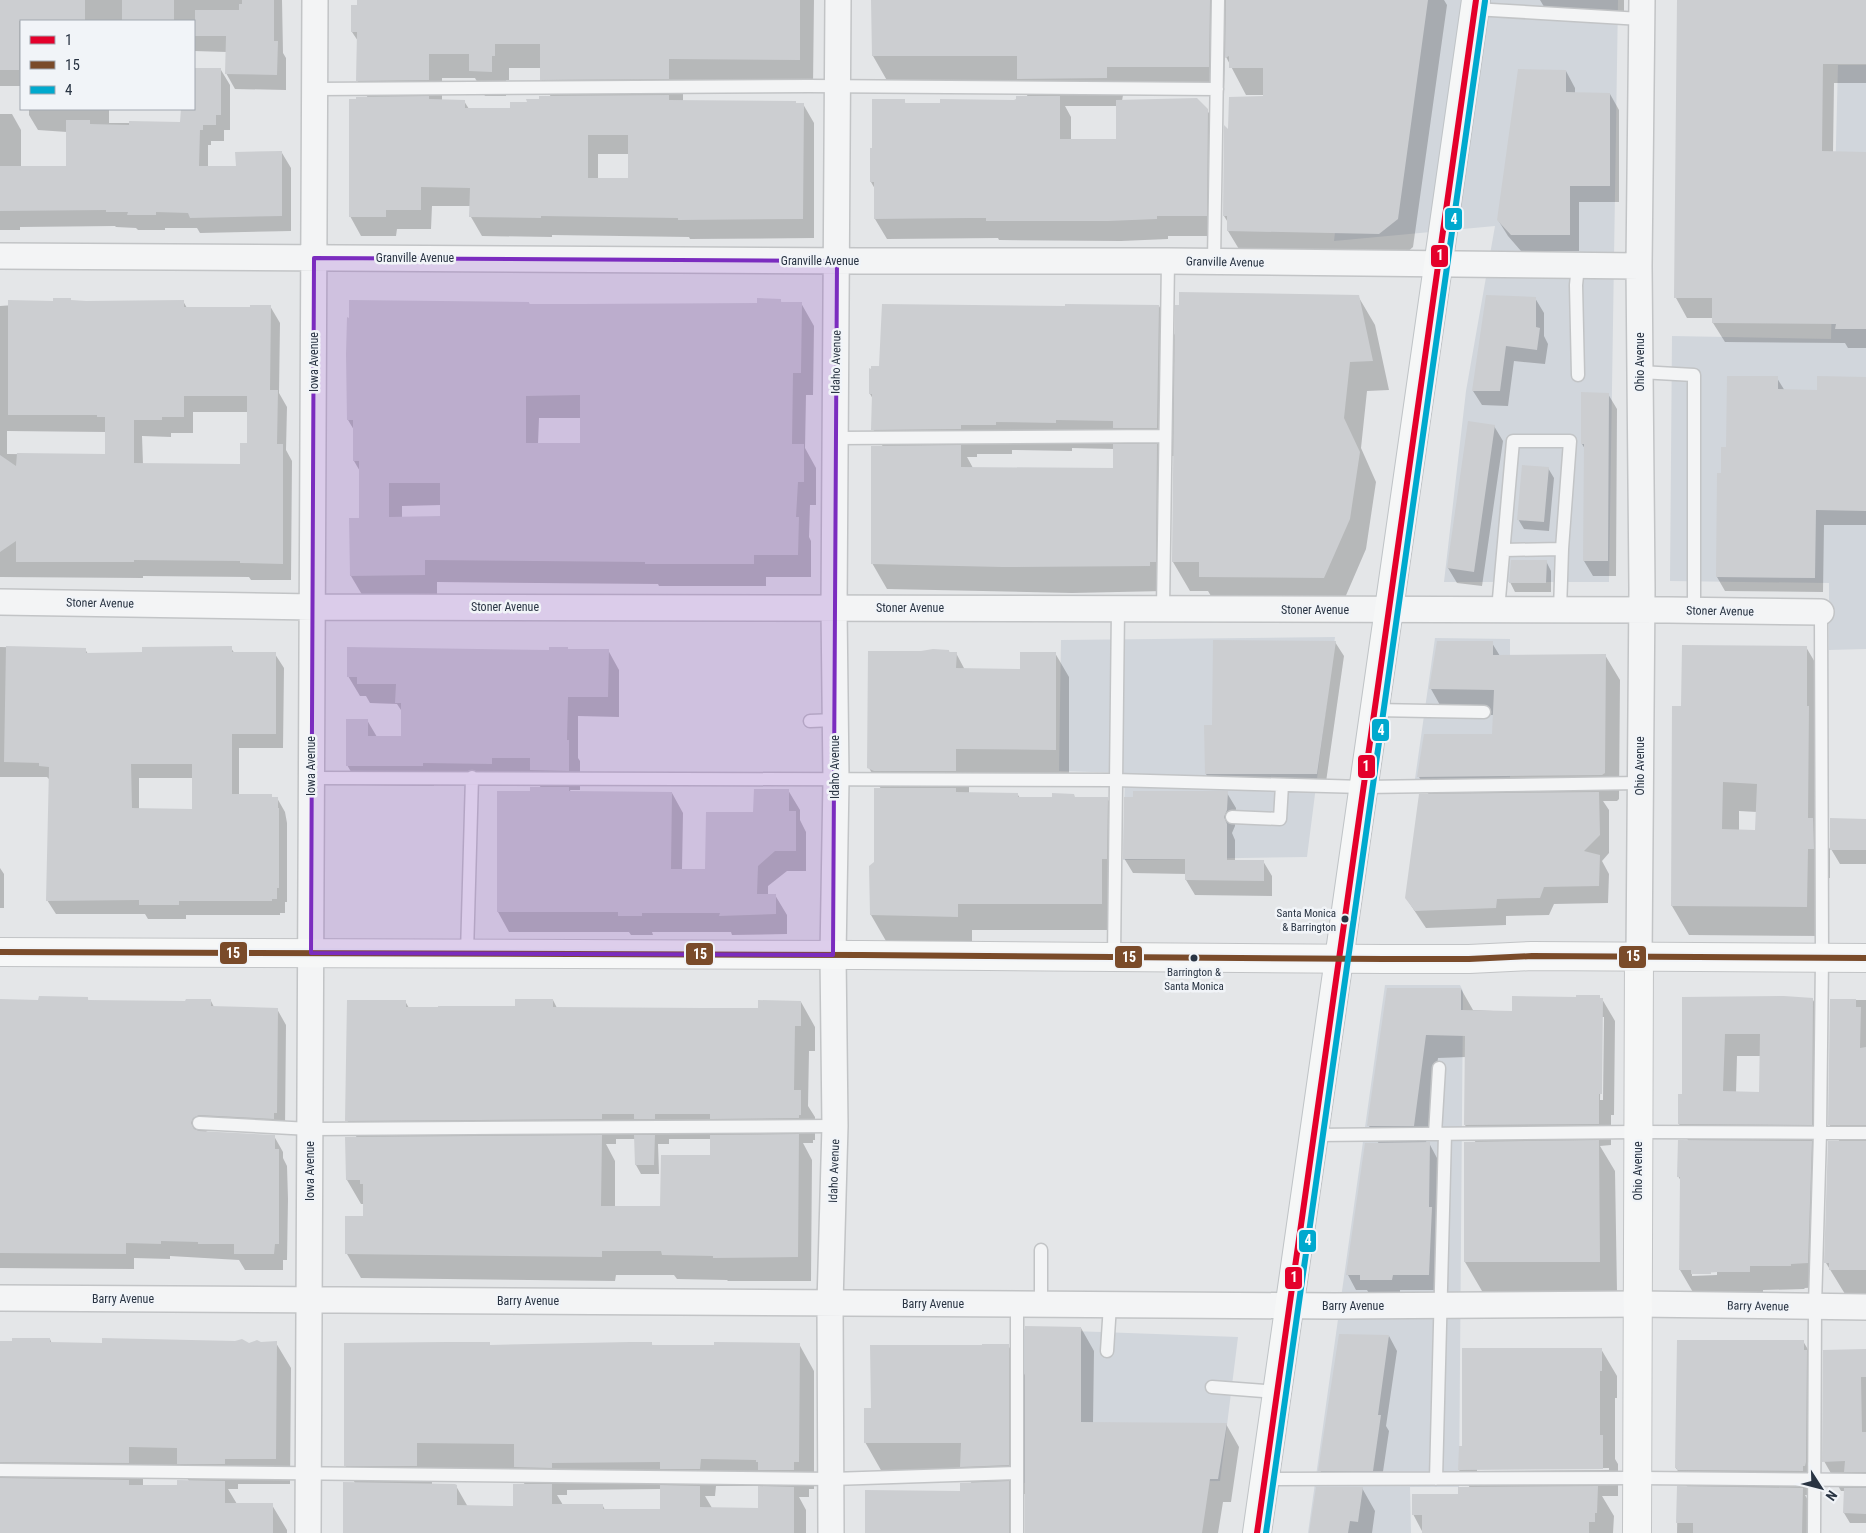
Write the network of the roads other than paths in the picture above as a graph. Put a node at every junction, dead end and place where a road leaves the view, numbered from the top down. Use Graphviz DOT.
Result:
graph roads {
  1 [pos="315,0"];
  2 [pos="838,0"];
  3 [pos="1218,0"];
  4 [pos="1475,5"];
  5 [pos="1642,9"];
  6 [pos="839,86"];
  7 [pos="315,89"];
  8 [pos="1217,89"];
  9 [pos="0,256"];
  10 [pos="314,258"];
  11 [pos="837,261"];
  12 [pos="1168,261"];
  13 [pos="1214,262"];
  14 [pos="1439,265"];
  15 [pos="1578,266"];
  16 [pos="1640,266"];
  17 [pos="1640,372"];
  18 [pos="1578,375"];
  19 [pos="1165,436"];
  20 [pos="835,438"];
  21 [pos="1562,549"];
  22 [pos="1504,550"];
  23 [pos="0,602"];
  24 [pos="313,606"];
  25 [pos="834,608"];
  26 [pos="1118,608"];
  27 [pos="1163,609"];
  28 [pos="1389,610"];
  29 [pos="1498,610"];
  30 [pos="1560,610"];
  31 [pos="1641,610"];
  32 [pos="1694,610"];
  33 [pos="1820,612"];
  34 [pos="1375,710"];
  35 [pos="1484,712"];
  36 [pos="835,720"];
  37 [pos="810,721"];
  38 [pos="472,777"];
  39 [pos="311,778"];
  40 [pos="836,780"];
  41 [pos="1115,780"];
  42 [pos="1640,783"];
  43 [pos="1282,785"];
  44 [pos="1363,787"];
  45 [pos="1232,817"];
  46 [pos="0,952"];
  47 [pos="311,953"];
  48 [pos="468,954"];
  49 [pos="833,955"];
  50 [pos="1114,956"];
  51 [pos="1639,957"];
  52 [pos="1339,958"];
  53 [pos="1822,958"];
  54 [pos="1866,958"];
  55 [pos="1440,1068"];
  56 [pos="199,1124"];
  57 [pos="835,1126"];
  58 [pos="310,1129"];
  59 [pos="1638,1132"];
  60 [pos="1820,1133"];
  61 [pos="1866,1133"];
  62 [pos="1440,1134"];
  63 [pos="1314,1135"];
  64 [pos="1041,1250"];
  65 [pos="0,1298"];
  66 [pos="309,1300"];
  67 [pos="830,1303"];
  68 [pos="1017,1304"];
  69 [pos="1041,1304"];
  70 [pos="1638,1304"];
  71 [pos="1110,1305"];
  72 [pos="1290,1306"];
  73 [pos="1440,1306"];
  74 [pos="1815,1306"];
  75 [pos="1866,1307"];
  76 [pos="1107,1351"];
  77 [pos="1212,1387"];
  78 [pos="1277,1392"];
  79 [pos="0,1470"];
  80 [pos="309,1472"];
  81 [pos="1016,1472"];
  82 [pos="1638,1478"];
  83 [pos="832,1479"];
  84 [pos="1265,1479"];
  85 [pos="1436,1479"];
  86 [pos="1815,1479"];
  87 [pos="1866,1480"];
  88 [pos="308,1533"];
  89 [pos="831,1533"];
  90 [pos="1017,1533"];
  91 [pos="1257,1533"];
  92 [pos="1636,1533"];
  93 [pos="1814,1533"];
  1 -- 7 [label="street, Iowa Avenue"];
  2 -- 6 [label="street, Idaho Avenue"];
  3 -- 8 [label="lane"];
  4 -- 5 [label="lane"];
  4 -- 14 [label="street"];
  5 -- 16 [label="street, Ohio Avenue"];
  6 -- 7 [label="lane"];
  6 -- 8 [label="lane"];
  6 -- 11 [label="street, Idaho Avenue"];
  7 -- 10 [label="street, Iowa Avenue"];
  8 -- 13 [label="lane"];
  9 -- 10 [label="street, Granville Avenue"];
  10 -- 11 [label="street, Granville Avenue"];
  10 -- 24 [label="street, Iowa Avenue"];
  11 -- 12 [label="street, Granville Avenue"];
  11 -- 20 [label="street, Idaho Avenue"];
  12 -- 13 [label="street, Granville Avenue"];
  12 -- 19 [label="lane"];
  13 -- 14 [label="street, Granville Avenue"];
  14 -- 15 [label="street, Granville Avenue"];
  14 -- 28 [label="street"];
  15 -- 16 [label="street, Granville Avenue"];
  15 -- 18 [label="lane"];
  16 -- 17 [label="street, Ohio Avenue"];
  17 -- 31 [label="street, Ohio Avenue"];
  17 -- 32 [label="lane"];
  19 -- 20 [label="lane"];
  19 -- 27 [label="lane"];
  20 -- 25 [label="street, Idaho Avenue"];
  21 -- 22 [label="lane"];
  21 -- 22 [label="lane"];
  21 -- 30 [label="lane"];
  22 -- 29 [label="lane"];
  23 -- 24 [label="street, Stoner Avenue"];
  24 -- 25 [label="street, Stoner Avenue"];
  24 -- 39 [label="street, Iowa Avenue"];
  25 -- 26 [label="street, Stoner Avenue"];
  25 -- 36 [label="street, Idaho Avenue"];
  26 -- 27 [label="street, Stoner Avenue"];
  26 -- 41 [label="lane"];
  27 -- 28 [label="street, Stoner Avenue"];
  28 -- 29 [label="street, Stoner Avenue"];
  28 -- 34 [label="street"];
  29 -- 30 [label="street, Stoner Avenue"];
  30 -- 31 [label="street, Stoner Avenue"];
  31 -- 32 [label="street, Stoner Avenue"];
  31 -- 42 [label="street, Ohio Avenue"];
  32 -- 33 [label="street, Stoner Avenue"];
  33 -- 53 [label="lane"];
  34 -- 35 [label="lane"];
  34 -- 44 [label="street"];
  36 -- 37 [label="lane"];
  36 -- 40 [label="street, Idaho Avenue"];
  38 -- 39 [label="lane"];
  38 -- 40 [label="lane"];
  38 -- 48 [label="lane"];
  39 -- 47 [label="street, Iowa Avenue"];
  40 -- 41 [label="lane"];
  40 -- 49 [label="street, Idaho Avenue"];
  41 -- 43 [label="lane"];
  41 -- 50 [label="lane"];
  42 -- 44 [label="lane"];
  42 -- 51 [label="street, Ohio Avenue"];
  43 -- 44 [label="lane"];
  43 -- 45 [label="lane"];
  44 -- 52 [label="street"];
  46 -- 47 [label="street"];
  47 -- 48 [label="street"];
  47 -- 58 [label="street, Iowa Avenue"];
  48 -- 49 [label="street"];
  49 -- 50 [label="street"];
  49 -- 57 [label="street, Idaho Avenue"];
  50 -- 52 [label="street"];
  51 -- 52 [label="street"];
  51 -- 53 [label="street"];
  51 -- 59 [label="street, Ohio Avenue"];
  52 -- 63 [label="street"];
  53 -- 54 [label="street"];
  53 -- 60 [label="lane"];
  55 -- 62 [label="lane"];
  56 -- 58 [label="lane"];
  57 -- 58 [label="lane"];
  57 -- 67 [label="street, Idaho Avenue"];
  58 -- 66 [label="street, Iowa Avenue"];
  59 -- 60 [label="lane"];
  59 -- 62 [label="lane"];
  59 -- 70 [label="street, Ohio Avenue"];
  60 -- 61 [label="lane"];
  60 -- 74 [label="lane"];
  62 -- 63 [label="lane"];
  62 -- 73 [label="lane"];
  63 -- 72 [label="street"];
  64 -- 69 [label="lane"];
  65 -- 66 [label="street, Barry Avenue"];
  66 -- 67 [label="street, Barry Avenue"];
  66 -- 80 [label="street, Iowa Avenue"];
  67 -- 68 [label="street, Barry Avenue"];
  67 -- 83 [label="street, Idaho Avenue"];
  68 -- 69 [label="street, Barry Avenue"];
  68 -- 81 [label="lane"];
  69 -- 71 [label="street, Barry Avenue"];
  70 -- 73 [label="street, Barry Avenue"];
  70 -- 74 [label="street, Barry Avenue"];
  70 -- 82 [label="street, Ohio Avenue"];
  71 -- 72 [label="street, Barry Avenue"];
  71 -- 76 [label="lane"];
  72 -- 73 [label="street, Barry Avenue"];
  72 -- 78 [label="street"];
  73 -- 85 [label="lane"];
  74 -- 75 [label="street, Barry Avenue"];
  74 -- 86 [label="lane"];
  77 -- 78 [label="lane"];
  78 -- 84 [label="street"];
  79 -- 80 [label="lane"];
  80 -- 83 [label="lane"];
  80 -- 88 [label="street, Iowa Avenue"];
  81 -- 83 [label="lane"];
  81 -- 90 [label="lane"];
  82 -- 85 [label="lane"];
  82 -- 86 [label="lane"];
  82 -- 92 [label="street, Ohio Avenue"];
  83 -- 89 [label="street, Idaho Avenue"];
  84 -- 85 [label="lane"];
  84 -- 91 [label="street"];
  86 -- 87 [label="lane"];
  86 -- 93 [label="lane"];
}
